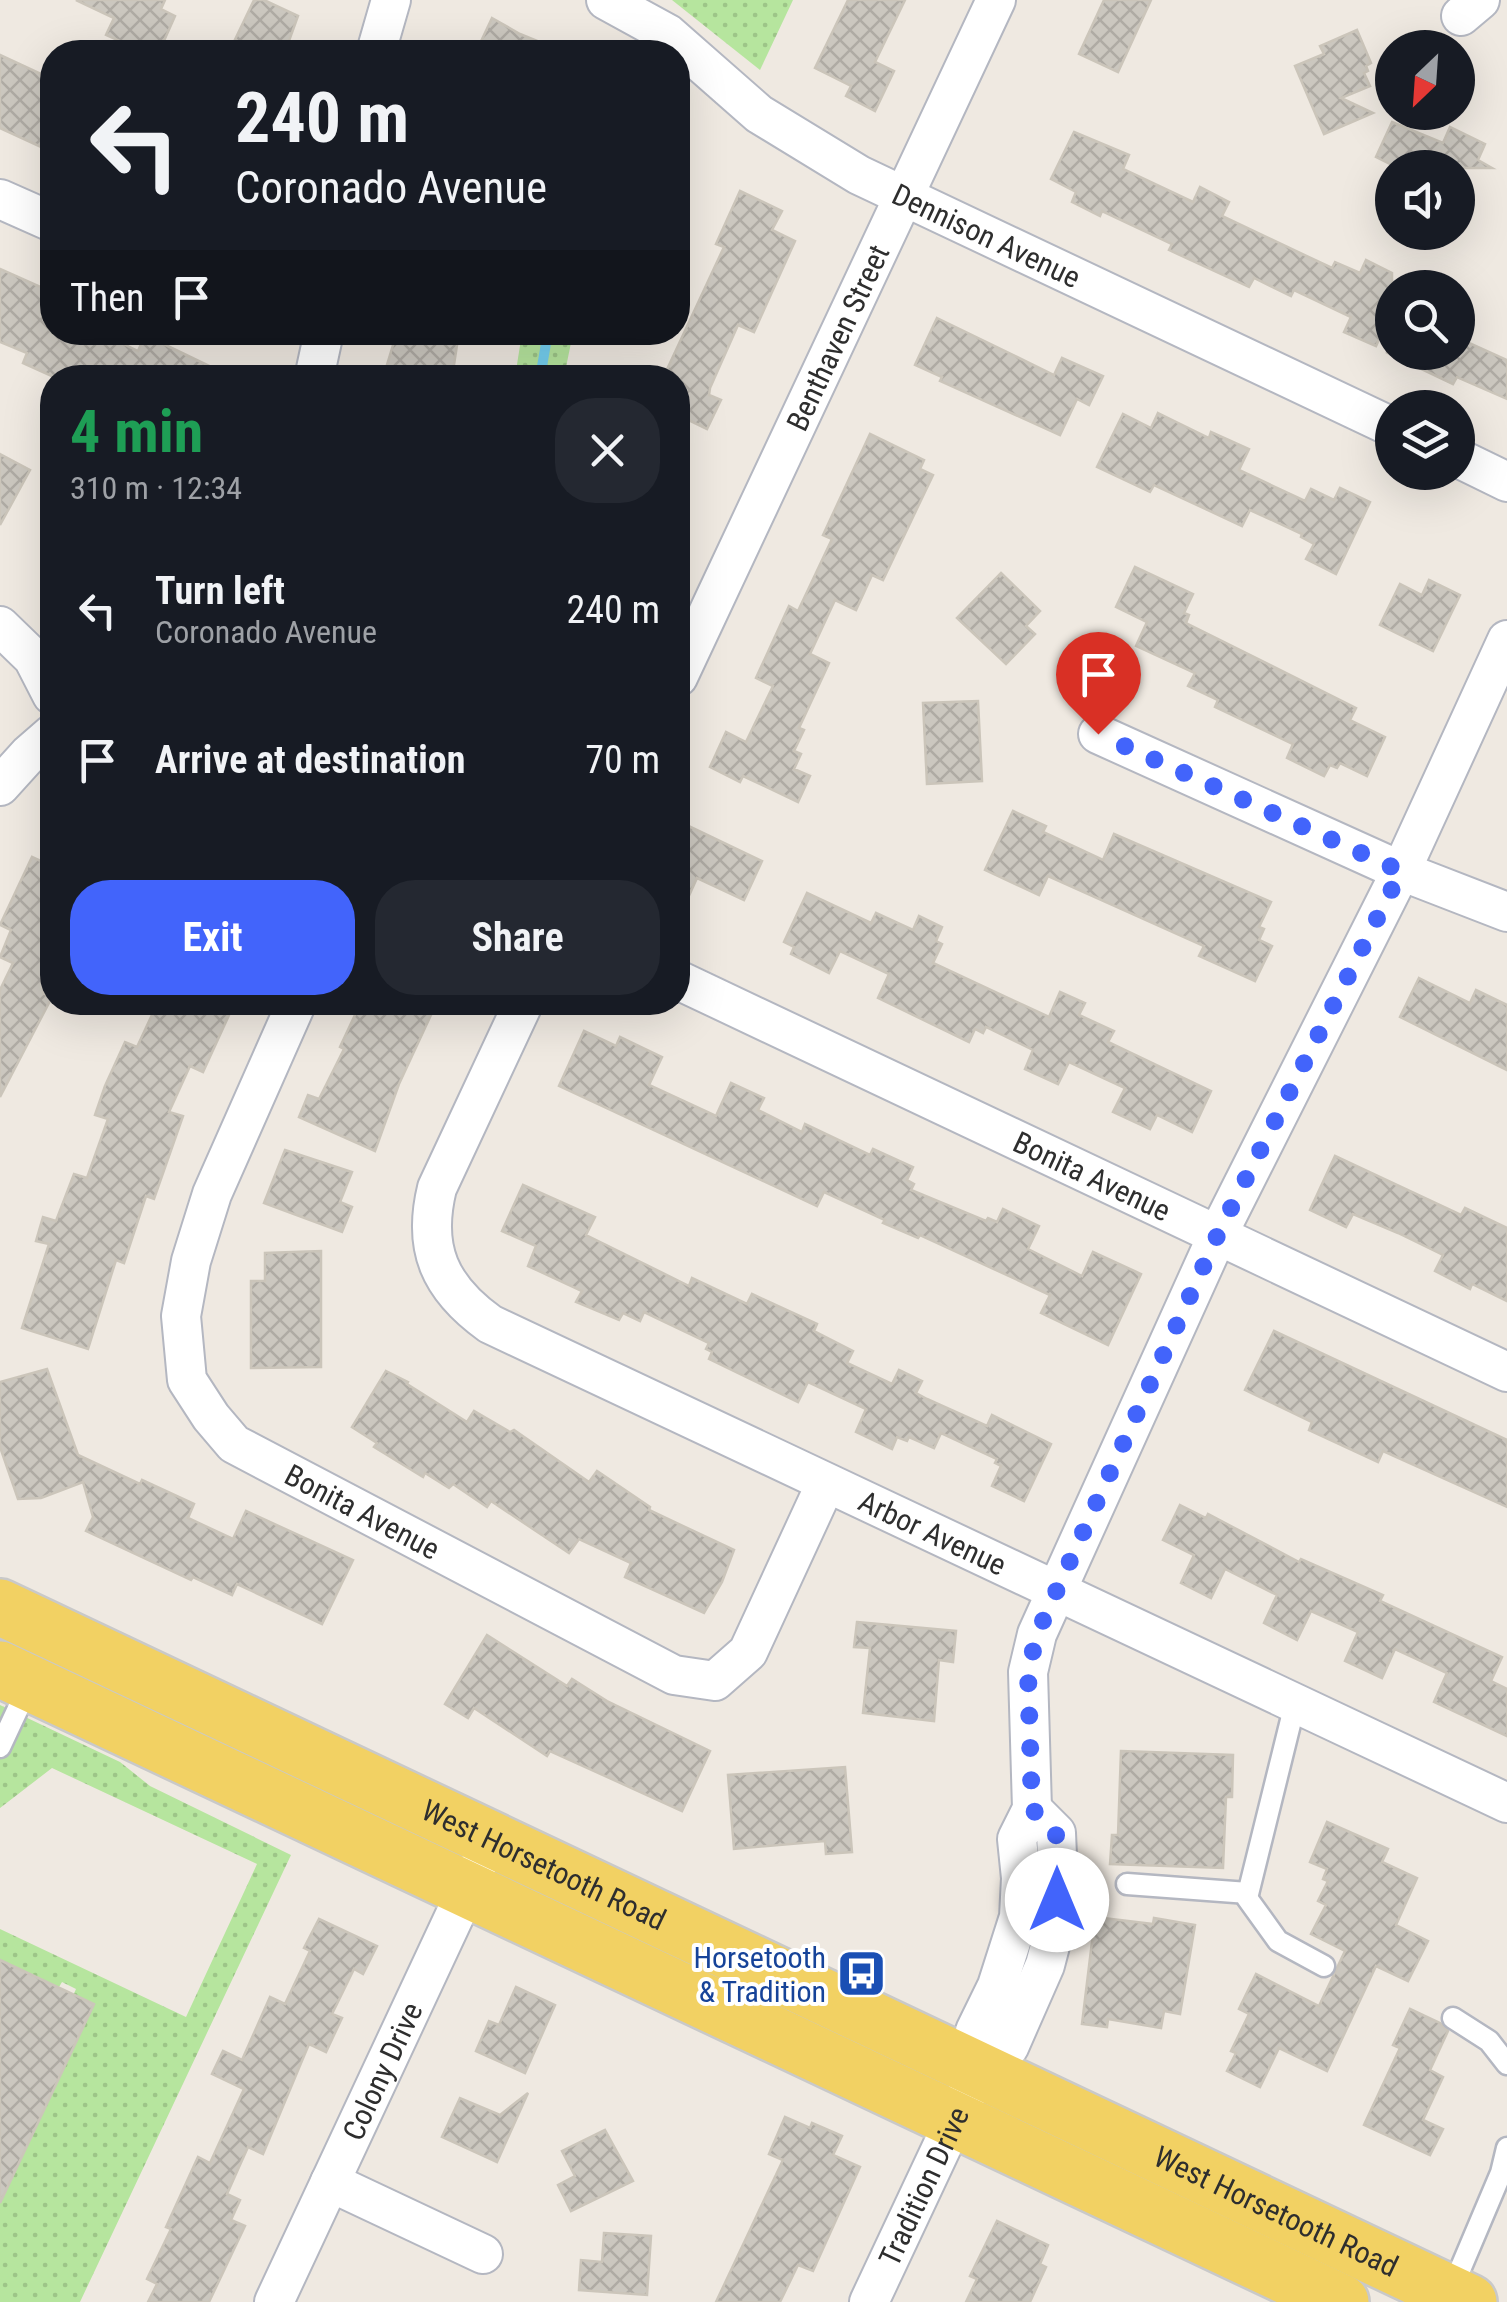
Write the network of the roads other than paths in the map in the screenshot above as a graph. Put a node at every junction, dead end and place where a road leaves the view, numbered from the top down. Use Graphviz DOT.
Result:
graph roads {
  1 [pos="391,0"];
  2 [pos="606,0"];
  3 [pos="996,0"];
  4 [pos="379,40"];
  5 [pos="675,40"];
  6 [pos="690,53"];
  7 [pos="904,197"];
  8 [pos="0,199"];
  9 [pos="40,217"];
  10 [pos="1375,420"];
  11 [pos="1475,466"];
  12 [pos="1507,482"];
  13 [pos="0,626"];
  14 [pos="1507,640"];
  15 [pos="690,652"];
  16 [pos="40,672"];
  17 [pos="1098,734"];
  18 [pos="40,744"];
  19 [pos="0,786"];
  20 [pos="1401,871"];
  21 [pos="1507,912"];
  22 [pos="690,986"];
  23 [pos="291,1015"];
  24 [pos="518,1015"];
  25 [pos="1218,1234"];
  26 [pos="1507,1372"];
  27 [pos="826,1483"];
  28 [pos="1056,1592"];
  29 [pos="0,1606"];
  30 [pos="33,1660"];
  31 [pos="1295,1704"];
  32 [pos="0,1747"];
  33 [pos="1507,1803"];
  34 [pos="490,1841"];
  35 [pos="1128,1884"];
  36 [pos="467,1890"];
  37 [pos="1248,1894"];
  38 [pos="1324,1966"];
  39 [pos="1453,2018"];
  40 [pos="1507,2064"];
  41 [pos="978,2070"];
  42 [pos="954,2120"];
  43 [pos="1507,2148"];
  44 [pos="330,2182"];
  45 [pos="483,2254"];
  46 [pos="1460,2298"];
  47 [pos="274,2302"];
  48 [pos="869,2302"];
  49 [pos="1341,2302"];
  1 -- 4 [label="street"];
  2 -- 5 [label="street, Dennison Avenue"];
  3 -- 7 [label="street, Benthaven Street"];
  6 -- 7 [label="street, Dennison Avenue"];
  7 -- 10 [label="street, Dennison Avenue"];
  7 -- 15 [label="street, Benthaven Street"];
  8 -- 9 [label="street"];
  11 -- 12 [label="street"];
  13 -- 16 [label="street"];
  14 -- 20 [label="street, Tradition Drive"];
  17 -- 20 [label="street"];
  18 -- 19 [label="street"];
  20 -- 21 [label="street"];
  20 -- 25 [label="street, Tradition Drive"];
  22 -- 25 [label="street, Bonita Avenue"];
  23 -- 27 [label="street, Bonita Avenue"];
  24 -- 27 [label="street, Arbor Avenue"];
  25 -- 26 [label="street, Bonita Avenue"];
  25 -- 28 [label="street, Tradition Drive"];
  27 -- 28 [label="street, Arbor Avenue"];
  28 -- 31 [label="street, Arbor Avenue"];
  28 -- 41 [label="street, Tradition Drive"];
  29 -- 30 [label="main road, West Horsetooth Road"];
  30 -- 32 [label="lane"];
  30 -- 34 [label="main road, West Horsetooth Road"];
  30 -- 36 [label="main road, West Horsetooth Road"];
  31 -- 33 [label="street, Arbor Avenue"];
  31 -- 37 [label="lane"];
  34 -- 36 [label="street, Colony Drive"];
  34 -- 41 [label="main road, West Horsetooth Road"];
  35 -- 37 [label="lane"];
  36 -- 42 [label="main road, West Horsetooth Road"];
  36 -- 44 [label="street, Colony Drive"];
  37 -- 38 [label="lane"];
  39 -- 40 [label="lane"];
  41 -- 42 [label="street, Tradition Drive"];
  41 -- 46 [label="main road, West Horsetooth Road"];
  42 -- 48 [label="street, Tradition Drive"];
  42 -- 49 [label="main road, West Horsetooth Road"];
  43 -- 46 [label="lane"];
  44 -- 45 [label="street"];
  44 -- 47 [label="street, Colony Drive"];
}
